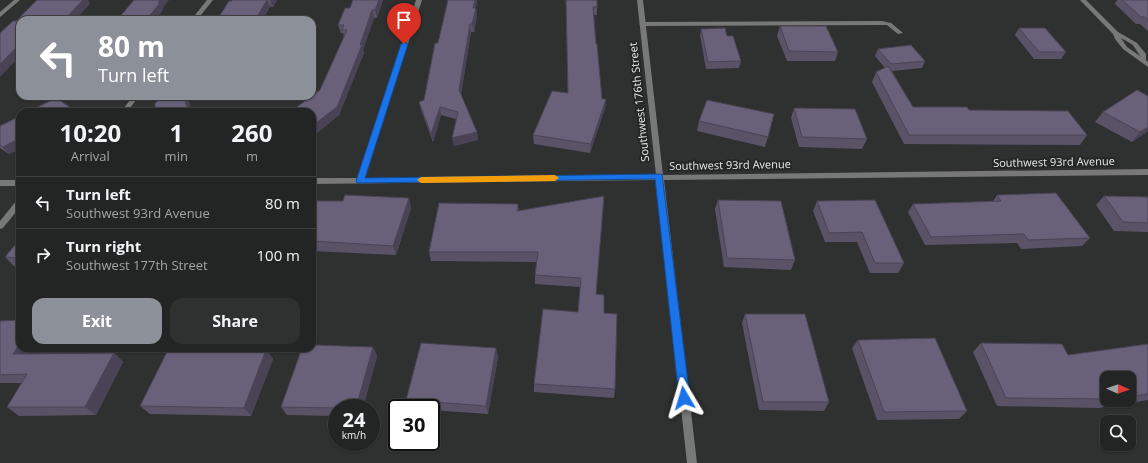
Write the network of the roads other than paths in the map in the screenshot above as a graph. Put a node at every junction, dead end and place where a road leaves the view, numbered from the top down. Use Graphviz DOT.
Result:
graph roads {
  1 [pos="17,0"];
  2 [pos="210,0"];
  3 [pos="419,0"];
  4 [pos="640,0"];
  5 [pos="1082,0"];
  6 [pos="0,15"];
  7 [pos="197,16"];
  8 [pos="642,24"];
  9 [pos="900,33"];
  10 [pos="1116,33"];
  11 [pos="1143,59"];
  12 [pos="1148,65"];
  13 [pos="1148,172"];
  14 [pos="659,176"];
  15 [pos="316,181"];
  16 [pos="360,181"];
  17 [pos="16,183"];
  18 [pos="0,184"];
  19 [pos="16,207"];
  20 [pos="0,226"];
  21 [pos="692,463"];
  1 -- 6 [label="street"];
  2 -- 7 [label="street"];
  3 -- 16 [label="street"];
  4 -- 8 [label="street, Southwest 176th Street"];
  5 -- 10 [label="street"];
  8 -- 9 [label="street"];
  8 -- 14 [label="street, Southwest 176th Street"];
  10 -- 11 [label="street"];
  10 -- 11 [label="street"];
  11 -- 12 [label="street"];
  13 -- 14 [label="street, Southwest 93rd Avenue"];
  14 -- 16 [label="street, Southwest 93rd Avenue"];
  14 -- 21 [label="street, Southwest 176th Street"];
  15 -- 16 [label="street, Southwest 93rd Avenue"];
  17 -- 18 [label="street"];
  19 -- 20 [label="street"];
}
